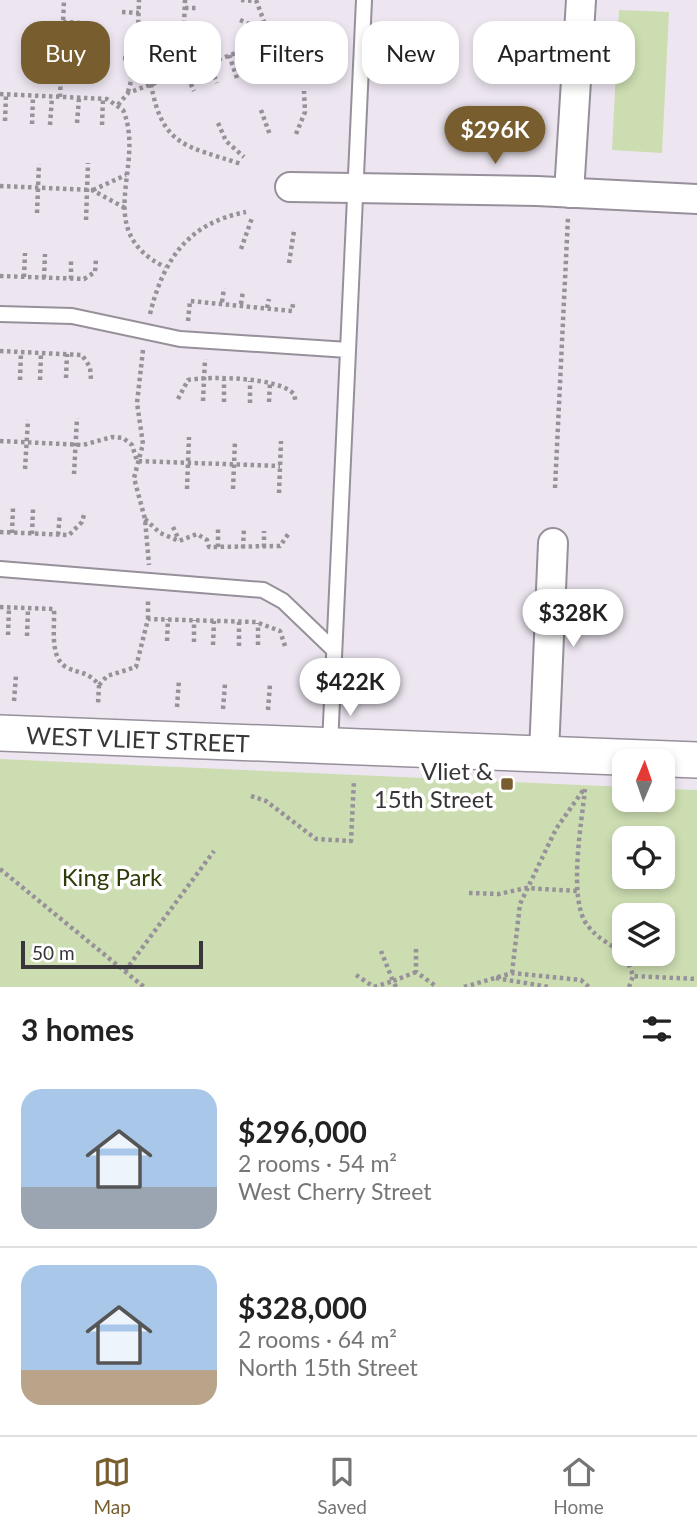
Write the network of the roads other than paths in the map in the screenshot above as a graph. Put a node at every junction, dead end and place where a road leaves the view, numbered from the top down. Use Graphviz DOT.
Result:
graph roads {
  1 [pos="364,0"];
  2 [pos="580,0"];
  3 [pos="290,187"];
  4 [pos="356,189"];
  5 [pos="569,193"];
  6 [pos="697,199"];
  7 [pos="0,314"];
  8 [pos="348,350"];
  9 [pos="553,543"];
  10 [pos="0,569"];
  11 [pos="334,650"];
  12 [pos="0,733"];
  13 [pos="330,745"];
  14 [pos="544,753"];
  15 [pos="697,760"];
  1 -- 4 [label="lane"];
  2 -- 5 [label="street"];
  3 -- 4 [label="street"];
  4 -- 5 [label="street"];
  4 -- 8 [label="lane"];
  5 -- 6 [label="street"];
  7 -- 8 [label="lane"];
  8 -- 11 [label="lane"];
  9 -- 14 [label="street"];
  10 -- 11 [label="lane"];
  11 -- 13 [label="lane"];
  12 -- 13 [label="street, WEST VLIET STREET"];
  13 -- 14 [label="street, WEST VLIET STREET"];
  14 -- 15 [label="street, WEST VLIET STREET"];
}
